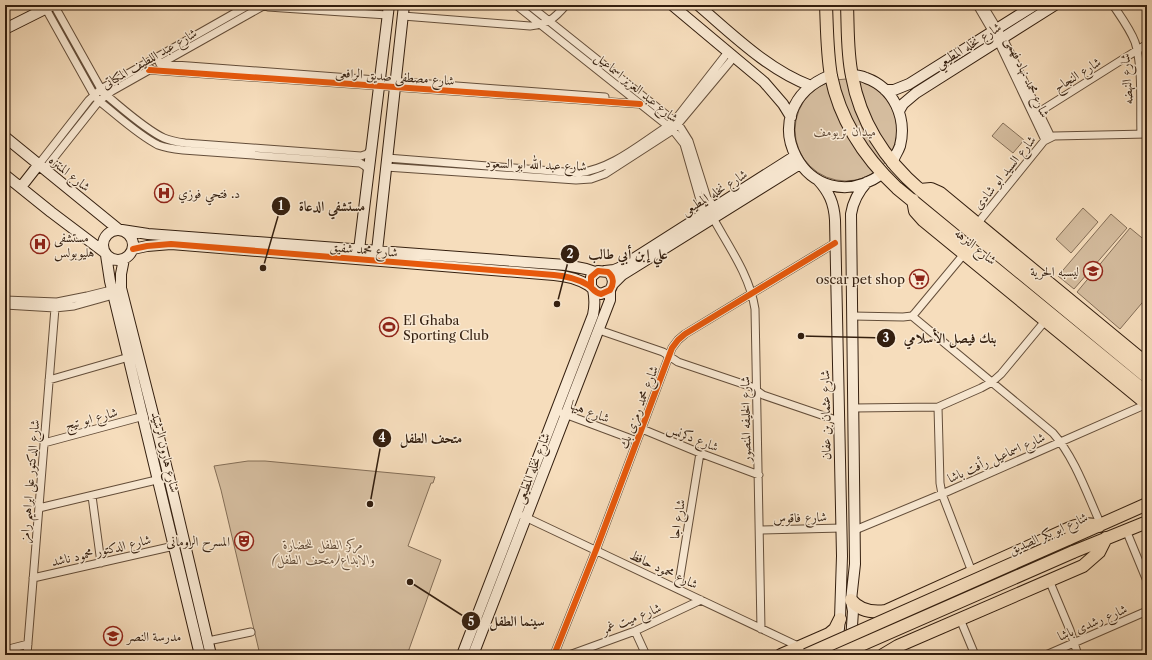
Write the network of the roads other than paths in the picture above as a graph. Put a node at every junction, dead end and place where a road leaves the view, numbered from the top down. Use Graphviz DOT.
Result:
graph roads {
  1 [pos="249,5"];
  2 [pos="263,5"];
  3 [pos="404,5"];
  4 [pos="516,5"];
  5 [pos="529,5"];
  6 [pos="566,5"];
  7 [pos="672,5"];
  8 [pos="698,5"];
  9 [pos="826,5"];
  10 [pos="847,5"];
  11 [pos="977,5"];
  12 [pos="983,5"];
  13 [pos="1035,5"];
  14 [pos="1055,5"];
  15 [pos="1113,5"];
  16 [pos="51,6"];
  17 [pos="388,10"];
  18 [pos="403,16"];
  19 [pos="550,21"];
  20 [pos="541,25"];
  21 [pos="5,29"];
  22 [pos="995,30"];
  23 [pos="1000,39"];
  24 [pos="1147,44"];
  25 [pos="184,50"];
  26 [pos="1137,50"];
  27 [pos="731,54"];
  28 [pos="158,61"];
  29 [pos="189,66"];
  30 [pos="148,70"];
  31 [pos="831,75"];
  32 [pos="851,75"];
  33 [pos="379,83"];
  34 [pos="395,84"];
  35 [pos="811,86"];
  36 [pos="101,89"];
  37 [pos="886,90"];
  38 [pos="94,95"];
  39 [pos="106,95"];
  40 [pos="634,99"];
  41 [pos="99,101"];
  42 [pos="640,104"];
  43 [pos="899,112"];
  44 [pos="1039,112"];
  45 [pos="791,117"];
  46 [pos="677,122"];
  47 [pos="670,128"];
  48 [pos="1144,134"];
  49 [pos="5,137"];
  50 [pos="1048,138"];
  51 [pos="371,150"];
  52 [pos="798,160"];
  53 [pos="386,162"];
  54 [pos="892,163"];
  55 [pos="42,166"];
  56 [pos="369,170"];
  57 [pos="882,174"];
  58 [pos="5,175"];
  59 [pos="818,180"];
  60 [pos="867,182"];
  61 [pos="20,188"];
  62 [pos="920,190"];
  63 [pos="913,200"];
  64 [pos="715,207"];
  65 [pos="851,214"];
  66 [pos="709,216"];
  67 [pos="977,224"];
  68 [pos="120,230"];
  69 [pos="835,240"];
  70 [pos="133,249"];
  71 [pos="359,250"];
  72 [pos="376,251"];
  73 [pos="105,253"];
  74 [pos="964,254"];
  75 [pos="124,259"];
  76 [pos="583,268"];
  77 [pos="600,272"];
  78 [pos="620,272"];
  79 [pos="579,281"];
  80 [pos="612,287"];
  81 [pos="592,288"];
  82 [pos="117,291"];
  83 [pos="752,293"];
  84 [pos="5,300"];
  85 [pos="5,305"];
  86 [pos="55,308"];
  87 [pos="853,316"];
  88 [pos="912,316"];
  89 [pos="1045,321"];
  90 [pos="599,330"];
  91 [pos="669,356"];
  92 [pos="129,357"];
  93 [pos="1147,364"];
  94 [pos="1147,377"];
  95 [pos="49,380"];
  96 [pos="992,382"];
  97 [pos="757,391"];
  98 [pos="1147,393"];
  99 [pos="1147,404"];
  100 [pos="938,406"];
  101 [pos="854,408"];
  102 [pos="556,411"];
  103 [pos="566,415"];
  104 [pos="144,416"];
  105 [pos="839,421"];
  106 [pos="642,429"];
  107 [pos="637,441"];
  108 [pos="1061,442"];
  109 [pos="44,443"];
  110 [pos="700,453"];
  111 [pos="759,475"];
  112 [pos="164,478"];
  113 [pos="942,494"];
  114 [pos="92,496"];
  115 [pos="1147,504"];
  116 [pos="39,508"];
  117 [pos="517,513"];
  118 [pos="527,517"];
  119 [pos="1147,522"];
  120 [pos="1100,526"];
  121 [pos="842,528"];
  122 [pos="760,530"];
  123 [pos="855,530"];
  124 [pos="1126,530"];
  125 [pos="1106,538"];
  126 [pos="174,546"];
  127 [pos="596,550"];
  128 [pos="101,563"];
  129 [pos="972,572"];
  130 [pos="33,578"];
  131 [pos="1049,580"];
  132 [pos="1147,581"];
  133 [pos="678,589"];
  134 [pos="701,600"];
  135 [pos="851,600"];
  136 [pos="1147,611"];
  137 [pos="886,612"];
  138 [pos="840,619"];
  139 [pos="960,619"];
  140 [pos="761,629"];
  141 [pos="635,630"];
  142 [pos="251,632"];
  143 [pos="203,642"];
  144 [pos="1074,643"];
  145 [pos="28,644"];
  146 [pos="5,650"];
  147 [pos="803,651"];
  148 [pos="888,652"];
  149 [pos="27,655"];
  150 [pos="200,655"];
  151 [pos="211,655"];
  152 [pos="462,655"];
  153 [pos="474,655"];
  154 [pos="554,655"];
  155 [pos="569,655"];
  156 [pos="646,655"];
  157 [pos="781,655"];
  158 [pos="810,655"];
  159 [pos="837,655"];
  160 [pos="850,655"];
  161 [pos="975,655"];
  162 [pos="1046,655"];
  163 [pos="1078,655"];
  1 -- 28 [label="street, شارع عبد اللطيف المكباتى"];
  2 -- 17 [label="street"];
  2 -- 25 [label="street, شارع عبد اللطيف المكباتى"];
  3 -- 18 [label="street"];
  4 -- 20 [label="street, شارع عبد العزيز اسماعيل"];
  5 -- 19 [label="street, شارع عبد العزيز اسماعيل"];
  6 -- 19 [label="street"];
  7 -- 27 [label="street"];
  8 -- 35 [label="street"];
  9 -- 31 [label="main road"];
  10 -- 32 [label="main road"];
  11 -- 22 [label="street, شارع محمد نهاد فهمى"];
  12 -- 22 [label="street, شارع محمد نهاد فهمى"];
  13 -- 22 [label="street, شارع نخله المطيعي"];
  14 -- 23 [label="street, شارع نخله المطيعي"];
  15 -- 26 [label="street, شارع النهضه"];
  16 -- 21 [label="street"];
  16 -- 36 [label="street"];
  16 -- 38 [label="street"];
  17 -- 33 [label="street"];
  18 -- 20 [label="street"];
  18 -- 34 [label="street"];
  19 -- 20 [label="street"];
  19 -- 46 [label="street, شارع عبد العزيز اسماعيل"];
  20 -- 40 [label="street, شارع عبد العزيز اسماعيل"];
  22 -- 23 [label="street, شارع محمد نهاد فهمى"];
  22 -- 37 [label="street, شارع نخله المطيعي"];
  23 -- 43 [label="street, شارع نخله المطيعي"];
  23 -- 44 [label="street, شارع محمد نهاد فهمى"];
  23 -- 50 [label="street, شارع محمد نهاد فهمى"];
  24 -- 26 [label="street, شارع النجاح"];
  25 -- 28 [label="street, شارع عبد اللطيف المكباتى"];
  25 -- 29 [label="street"];
  26 -- 44 [label="street, شارع النجاح"];
  26 -- 48 [label="street, شارع النهضه"];
  27 -- 45 [label="street"];
  27 -- 46 [label="street, شارع عبد الله ابو السعود"];
  28 -- 29 [label="street, شارع مصطفى صديق الرافعى"];
  28 -- 30 [label="street, شارع عبد اللطيف المكباتى"];
  28 -- 36 [label="street, شارع عبد اللطيف المكباتى"];
  29 -- 33 [label="street, شارع مصطفى صديق الرافعى"];
  30 -- 33 [label="street, شارع مصطفى صديق الرافعى"];
  30 -- 39 [label="street, شارع عبد اللطيف المكباتى"];
  31 -- 35 [label="street"];
  31 -- 57 [label="main road"];
  32 -- 37 [label="street"];
  32 -- 54 [label="main road"];
  33 -- 34 [label="street, شارع مصطفى صديق الرافعى"];
  33 -- 51 [label="street"];
  34 -- 40 [label="street, شارع مصطفى صديق الرافعى"];
  34 -- 42 [label="street, شارع مصطفى صديق الرافعى"];
  34 -- 53 [label="street"];
  35 -- 45 [label="street"];
  36 -- 38 [label="street, شارع عبد اللطيف المكباتى"];
  36 -- 39 [label="street"];
  37 -- 43 [label="street"];
  38 -- 41 [label="street"];
  38 -- 55 [label="street, شارع عبد اللطيف المكباتى"];
  39 -- 41 [label="street, شارع عبد اللطيف المكباتى"];
  39 -- 51 [label="street"];
  40 -- 42 [label="street, شارع عبد العزيز اسماعيل"];
  41 -- 55 [label="street, شارع عبد اللطيف المكباتى"];
  41 -- 56 [label="street"];
  42 -- 47 [label="street, شارع عبد العزيز اسماعيل"];
  43 -- 54 [label="street"];
  44 -- 50 [label="street, شارع محمد نهاد فهمى"];
  45 -- 52 [label="street"];
  46 -- 47 [label="street, شارع عبد الله ابو السعود"];
  46 -- 64 [label="street, شارع عبد العزيز اسماعيل"];
  47 -- 53 [label="street, شارع عبد الله ابو السعود"];
  47 -- 66 [label="street, شارع عبد العزيز اسماعيل"];
  48 -- 50 [label="street, شارع السيد ابو شادى"];
  49 -- 55 [label="street, شارع المنتزه"];
  50 -- 67 [label="street, شارع السيد ابو شادى"];
  51 -- 56 [label="street"];
  52 -- 59 [label="street"];
  52 -- 64 [label="street, شارع نخله المطيعى"];
  52 -- 66 [label="street, شارع نخله المطيعى"];
  53 -- 72 [label="street"];
  54 -- 62 [label="main road"];
  55 -- 61 [label="street"];
  55 -- 68 [label="street, شارع المنتزه"];
  56 -- 71 [label="street"];
  57 -- 60 [label="street"];
  57 -- 63 [label="main road"];
  58 -- 61 [label="street"];
  59 -- 60 [label="street"];
  59 -- 69 [label="street, شارع عثمان بن عفان"];
  60 -- 65 [label="street"];
  61 -- 73 [label="street"];
  62 -- 67 [label="main road, شارع النزهه"];
  62 -- 94 [label="main road"];
  63 -- 74 [label="main road, شارع النزهه"];
  63 -- 98 [label="main road"];
  64 -- 66 [label="street, شارع نخله المطيعى"];
  65 -- 69 [label="street"];
  65 -- 87 [label="street"];
  66 -- 78 [label="street, شارع نخله المطيعى"];
  66 -- 83 [label="street, شارع الخليفه المنصور"];
  67 -- 93 [label="main road, شارع النزهه"];
  68 -- 70 [label="street"];
  68 -- 71 [label="street, شارع محمد شفيق"];
  68 -- 73 [label="street"];
  69 -- 83 [label="street, شارع محمد رمزى بك"];
  69 -- 105 [label="street, شارع عثمان بن عفان"];
  70 -- 75 [label="street"];
  70 -- 79 [label="street, شارع محمد شفيق"];
  71 -- 72 [label="street, شارع محمد شفيق"];
  72 -- 76 [label="street, شارع محمد شفيق"];
  73 -- 75 [label="street"];
  73 -- 82 [label="street, شارع هارون الرشيد"];
  74 -- 88 [label="street"];
  74 -- 89 [label="main road, شارع النزهه"];
  75 -- 82 [label="street, شارع هارون الرشيد"];
  76 -- 77 [label="street, شارع محمد شفيق"];
  76 -- 79 [label="street"];
  77 -- 78 [label="street, شارع نخله المطيعى"];
  77 -- 80 [label="street"];
  77 -- 81 [label="street"];
  78 -- 80 [label="street, شارع نخله المطيعى"];
  79 -- 81 [label="street, شارع محمد شفيق"];
  80 -- 81 [label="street"];
  80 -- 90 [label="street, شارع نخله المطيعى"];
  81 -- 102 [label="street, شارع نخله المطيعى"];
  82 -- 84 [label="street"];
  82 -- 86 [label="street"];
  82 -- 92 [label="street, شارع هارون الرشيد"];
  82 -- 112 [label="street, شارع هارون الرشيد"];
  83 -- 91 [label="street, شارع محمد رمزى بك"];
  83 -- 97 [label="street, شارع الخليفه المنصور"];
  85 -- 86 [label="street"];
  86 -- 95 [label="street, شارع الدكتور على ابراهيم رامز"];
  87 -- 88 [label="street"];
  87 -- 101 [label="street"];
  88 -- 96 [label="street"];
  89 -- 96 [label="street"];
  89 -- 99 [label="main road, شارع النزهه"];
  90 -- 91 [label="street"];
  90 -- 103 [label="street, شارع نخله المطيعى"];
  91 -- 97 [label="street"];
  91 -- 106 [label="street, شارع محمد رمزى بك"];
  92 -- 95 [label="street"];
  92 -- 104 [label="street, شارع هارون الرشيد"];
  95 -- 109 [label="street, شارع الدكتور على ابراهيم رامز"];
  96 -- 100 [label="street"];
  96 -- 108 [label="street"];
  97 -- 105 [label="street"];
  97 -- 111 [label="street, شارع الخليفه المنصور"];
  99 -- 108 [label="street, شارع اسماعيل رأفت باشا"];
  100 -- 101 [label="street"];
  100 -- 113 [label="street"];
  101 -- 123 [label="street"];
  102 -- 103 [label="street, شارع هيها"];
  102 -- 117 [label="street, شارع نخله المطيعى"];
  103 -- 107 [label="street, شارع هيها"];
  103 -- 118 [label="street, شارع نخله المطيعى"];
  104 -- 109 [label="street, شارع ابو تيج"];
  104 -- 112 [label="street, شارع هارون الرشيد"];
  105 -- 121 [label="street, شارع عثمان بن عفان"];
  106 -- 107 [label="street, شارع محمد رمزى بك"];
  106 -- 110 [label="street, شارع دكرنس"];
  107 -- 127 [label="street, شارع محمد رمزى بك"];
  108 -- 113 [label="street, شارع اسماعيل رأفت باشا"];
  108 -- 120 [label="street"];
  109 -- 116 [label="street, شارع الدكتور على ابراهيم رامز"];
  110 -- 111 [label="street, شارع دكرنس"];
  110 -- 133 [label="street, شارع اجا"];
  111 -- 122 [label="street, شارع الخليفه المنصور"];
  112 -- 114 [label="street"];
  112 -- 126 [label="street, شارع هارون الرشيد"];
  112 -- 143 [label="street, شارع هارون الرشيد"];
  113 -- 123 [label="street, شارع اسماعيل رأفت باشا"];
  113 -- 129 [label="street"];
  114 -- 116 [label="street"];
  114 -- 128 [label="street"];
  115 -- 120 [label="main road"];
  116 -- 130 [label="street, شارع الدكتور على ابراهيم رامز"];
  117 -- 118 [label="street, شارع محمود حافظ"];
  117 -- 152 [label="street, شارع نخله المطيعى"];
  118 -- 127 [label="street, شارع محمود حافظ"];
  118 -- 153 [label="street, شارع نخله المطيعى"];
  119 -- 124 [label="main road"];
  120 -- 129 [label="main road, شارع ابو بكر الصديق"];
  120 -- 147 [label="main road, شارع ابو بكر الصديق, bridge"];
  121 -- 122 [label="street, شارع فاقوس"];
  121 -- 138 [label="street, شارع عثمان بن عفان"];
  122 -- 140 [label="street, شارع الخليفه المنصور"];
  123 -- 135 [label="street"];
  124 -- 125 [label="main road"];
  124 -- 132 [label="street"];
  125 -- 131 [label="main road"];
  125 -- 159 [label="main road, bridge"];
  126 -- 128 [label="street, شارع الدكتور محمود ناشد"];
  126 -- 143 [label="street, شارع هارون الرشيد"];
  127 -- 133 [label="street, شارع محمود حافظ"];
  127 -- 154 [label="street, شارع محمد رمزى بك"];
  128 -- 130 [label="street, شارع الدكتور محمود ناشد"];
  129 -- 137 [label="main road, شارع ابو بكر الصديق"];
  130 -- 145 [label="street, شارع الدكتور على ابراهيم رامز"];
  131 -- 139 [label="main road"];
  131 -- 144 [label="street"];
  133 -- 134 [label="street, شارع محمود حافظ"];
  134 -- 140 [label="street, شارع محمود حافظ"];
  134 -- 141 [label="street, شارع ميت غمر"];
  135 -- 137 [label="main road, شارع ابو بكر الصديق"];
  135 -- 160 [label="street"];
  136 -- 144 [label="street, شارع رشدى باشا"];
  137 -- 148 [label="main road"];
  138 -- 147 [label="main road, شارع ابو بكر الصديق"];
  138 -- 159 [label="street, شارع عثمان بن عفان"];
  139 -- 148 [label="main road"];
  139 -- 161 [label="street"];
  140 -- 147 [label="street, شارع محمود حافظ"];
  141 -- 155 [label="street, شارع ميت غمر"];
  141 -- 156 [label="street"];
  142 -- 143 [label="street"];
  143 -- 150 [label="street, شارع هارون الرشيد"];
  143 -- 151 [label="street, شارع هارون الرشيد"];
  144 -- 162 [label="street, شارع رشدى باشا"];
  144 -- 163 [label="street"];
  145 -- 146 [label="street"];
  145 -- 149 [label="street, شارع الدكتور على ابراهيم رامز"];
  147 -- 157 [label="main road, شارع ابو بكر الصديق"];
  147 -- 158 [label="main road"];
}
